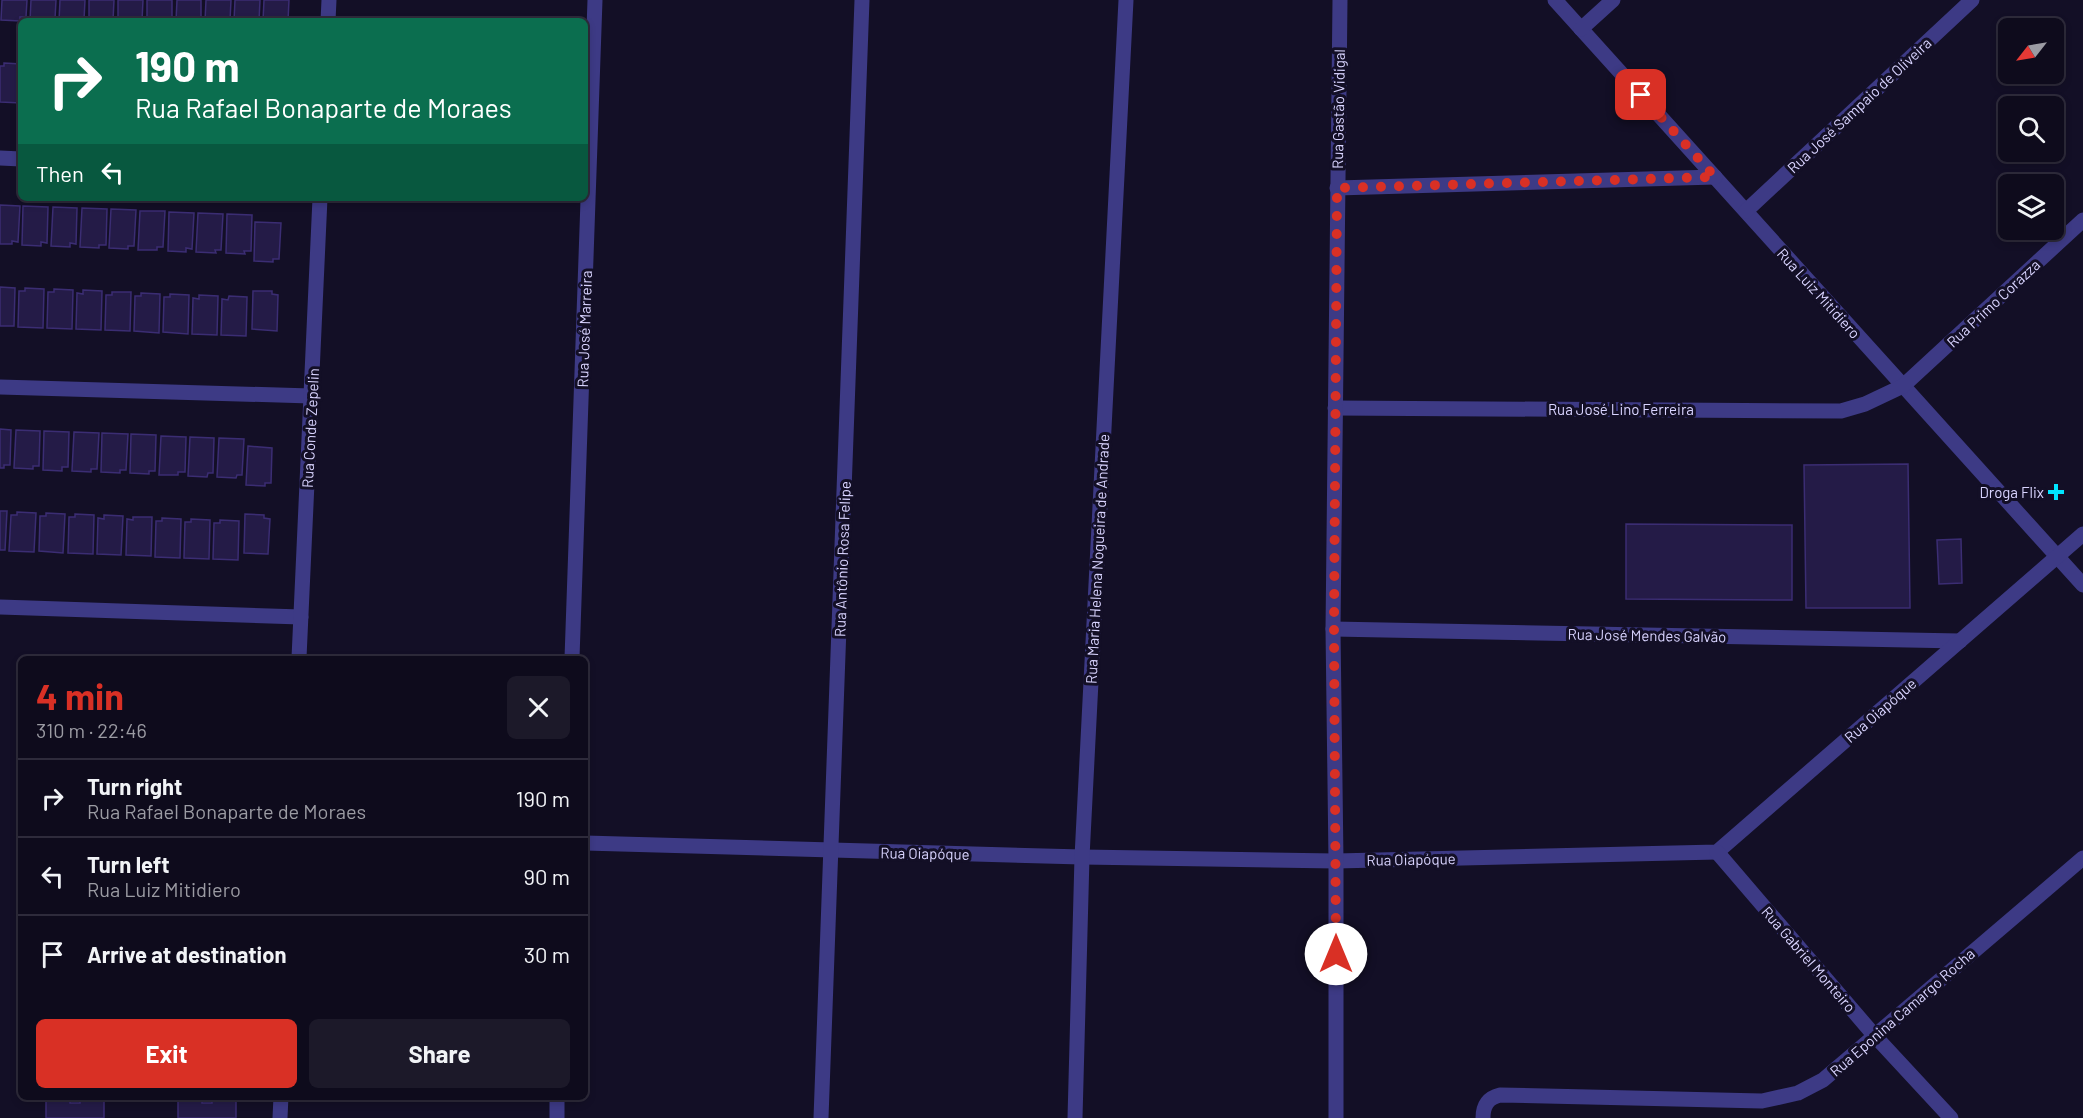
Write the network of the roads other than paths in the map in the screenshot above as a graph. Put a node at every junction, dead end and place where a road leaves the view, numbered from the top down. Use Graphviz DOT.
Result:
graph roads {
  1 [pos="329,0"];
  2 [pos="595,0"];
  3 [pos="862,0"];
  4 [pos="1126,0"];
  5 [pos="1340,0"];
  6 [pos="1555,0"];
  7 [pos="1613,0"];
  8 [pos="1972,0"];
  9 [pos="328,18"];
  10 [pos="1581,29"];
  11 [pos="0,158"];
  12 [pos="18,159"];
  13 [pos="1715,177"];
  14 [pos="1337,188"];
  15 [pos="588,200"];
  16 [pos="320,201"];
  17 [pos="588,201"];
  18 [pos="1746,211"];
  19 [pos="2083,220"];
  20 [pos="1903,386"];
  21 [pos="0,387"];
  22 [pos="311,396"];
  23 [pos="1335,408"];
  24 [pos="2083,534"];
  25 [pos="2057,557"];
  26 [pos="2083,585"];
  27 [pos="0,607"];
  28 [pos="301,617"];
  29 [pos="1334,629"];
  30 [pos="1960,641"];
  31 [pos="299,656"];
  32 [pos="572,656"];
  33 [pos="588,843"];
  34 [pos="831,851"];
  35 [pos="1717,852"];
  36 [pos="1082,858"];
  37 [pos="2083,858"];
  38 [pos="1336,861"];
  39 [pos="1874,1035"];
  40 [pos="281,1100"];
  41 [pos="557,1100"];
  42 [pos="1483,1114"];
  43 [pos="280,1118"];
  44 [pos="556,1118"];
  45 [pos="821,1118"];
  46 [pos="1075,1118"];
  47 [pos="1336,1118"];
  48 [pos="1951,1118"];
  1 -- 9 [label="street"];
  2 -- 15 [label="street, Rua José Marreira"];
  3 -- 34 [label="street, Rua Antônio Rosa Felipe"];
  4 -- 36 [label="street, Rua Maria Helena Nogueira de Andrade"];
  5 -- 14 [label="street, Rua Gastão Vidigal"];
  6 -- 10 [label="street, Rua Luiz Mitidiero"];
  7 -- 10 [label="street"];
  8 -- 18 [label="street, Rua José Sampaio de Oliveira"];
  10 -- 13 [label="street, Rua Luiz Mitidiero"];
  11 -- 12 [label="street"];
  13 -- 14 [label="street"];
  13 -- 18 [label="street, Rua Luiz Mitidiero"];
  14 -- 23 [label="street, Rua Gastão Vidigal"];
  16 -- 22 [label="street, Rua Conde Zepelin"];
  17 -- 32 [label="street, Rua José Marreira"];
  18 -- 20 [label="street, Rua Luiz Mitidiero"];
  19 -- 20 [label="street, Rua Primo Corazza"];
  20 -- 23 [label="street, Rua José Lino Ferreira"];
  20 -- 25 [label="street, Rua Luiz Mitidiero"];
  21 -- 22 [label="street"];
  22 -- 28 [label="street, Rua Conde Zepelin"];
  23 -- 29 [label="street, Rua Gastão Vidigal"];
  24 -- 25 [label="street, Rua Oiapóque"];
  25 -- 26 [label="street, Rua Luiz Mitidiero"];
  25 -- 30 [label="street, Rua Oiapóque"];
  27 -- 28 [label="street"];
  28 -- 31 [label="street, Rua Conde Zepelin"];
  29 -- 30 [label="street, Rua José Mendes Galvão"];
  29 -- 38 [label="street, Rua Gastão Vidigal"];
  30 -- 35 [label="street, Rua Oiapóque"];
  33 -- 34 [label="street, Rua Oiapóque"];
  34 -- 36 [label="street, Rua Oiapóque"];
  34 -- 45 [label="street, Rua Antônio Rosa Felipe"];
  35 -- 38 [label="street, Rua Oiapóque"];
  35 -- 39 [label="street, Rua Gabriel Monteiro"];
  36 -- 38 [label="street, Rua Oiapóque"];
  36 -- 46 [label="street, Rua Maria Helena Nogueira de Andrade"];
  37 -- 39 [label="street, Rua Eponina Camargo Rocha"];
  38 -- 47 [label="street, Rua Gastão Vidigal"];
  39 -- 42 [label="street, Rua Eponina Camargo Rocha"];
  39 -- 48 [label="street, Rua Gabriel Monteiro"];
  40 -- 43 [label="street"];
  41 -- 44 [label="street"];
}
